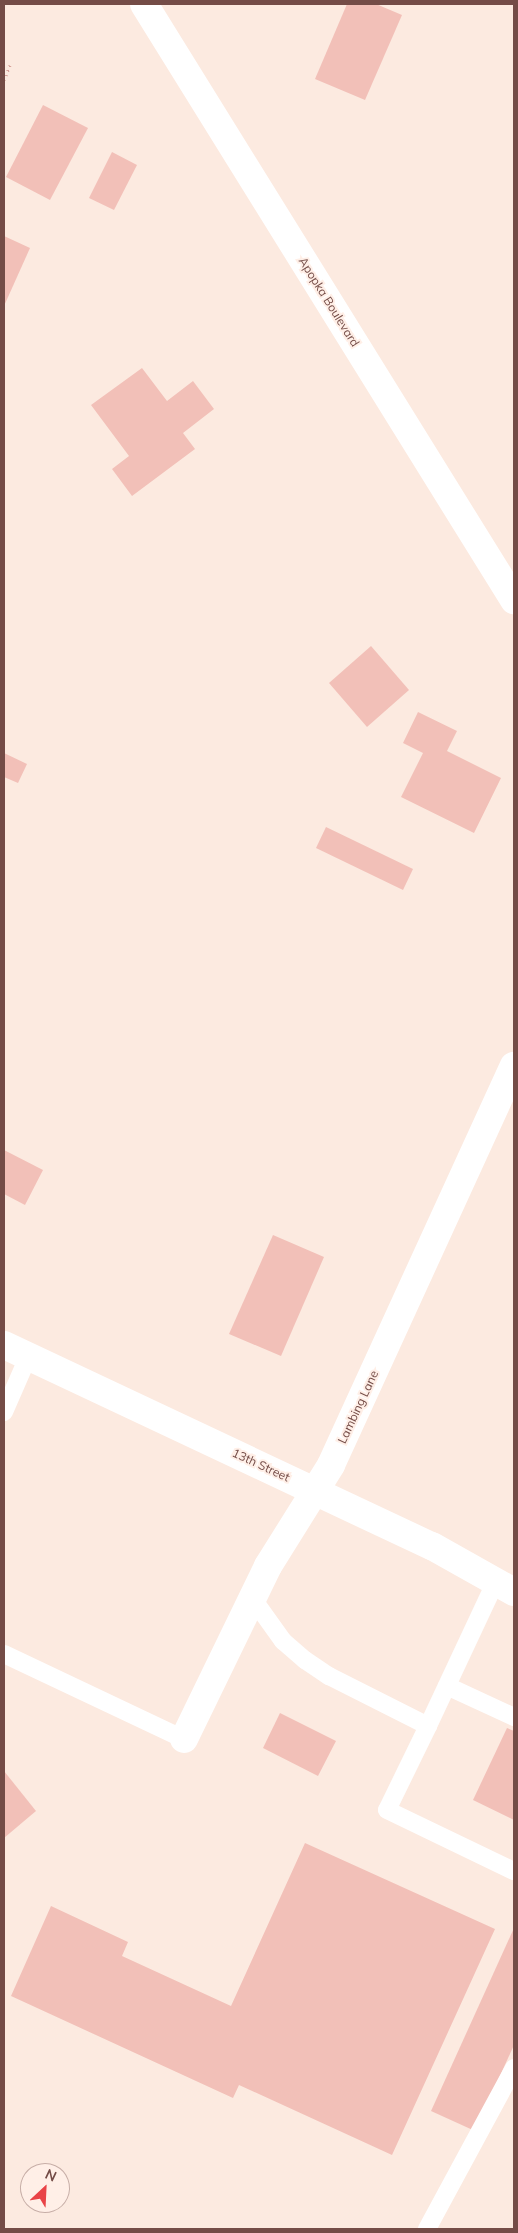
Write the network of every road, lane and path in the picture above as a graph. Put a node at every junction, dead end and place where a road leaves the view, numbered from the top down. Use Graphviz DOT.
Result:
graph roads {
  1 [pos="144,4"];
  2 [pos="10,65"];
  3 [pos="4,80"];
  4 [pos="514,600"];
  5 [pos="514,1066"];
  6 [pos="16,1351"];
  7 [pos="4,1412"];
  8 [pos="318,1491"];
  9 [pos="505,1587"];
  10 [pos="253,1599"];
  11 [pos="4,1654"];
  12 [pos="447,1686"];
  13 [pos="514,1718"];
  14 [pos="428,1726"];
  15 [pos="184,1739"];
  16 [pos="514,1871"];
  17 [pos="514,2068"];
  18 [pos="427,2229"];
  1 -- 4 [label="street, Apopka Boulevard"];
  2 -- 3 [label="path"];
  5 -- 8 [label="street, Lambing Lane"];
  6 -- 7 [label="lane"];
  6 -- 8 [label="street, 13th Street"];
  8 -- 9 [label="street, 13th Street"];
  8 -- 10 [label="street, Lambing Lane"];
  9 -- 12 [label="lane"];
  10 -- 14 [label="lane"];
  10 -- 15 [label="street, Lambing Lane"];
  11 -- 15 [label="lane"];
  12 -- 13 [label="lane"];
  12 -- 14 [label="lane"];
  14 -- 16 [label="lane"];
  17 -- 18 [label="lane"];
}
